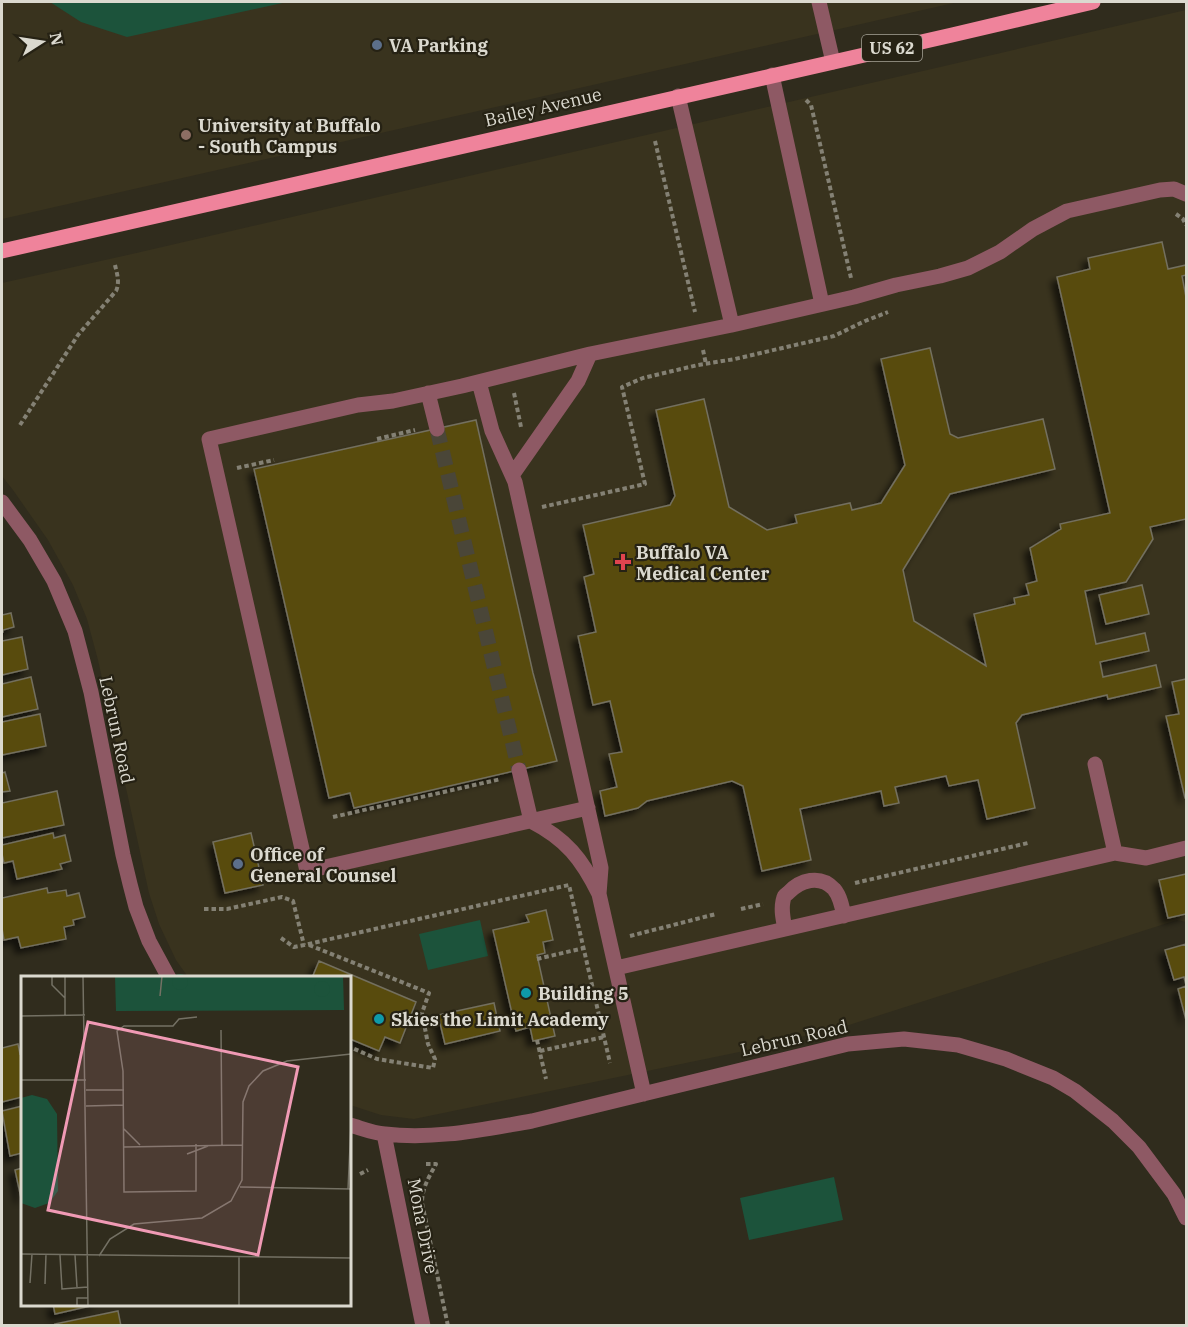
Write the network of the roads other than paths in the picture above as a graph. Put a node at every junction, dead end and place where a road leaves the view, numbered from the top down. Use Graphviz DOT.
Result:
graph roads {
  1 [pos="819,2"];
  2 [pos="1093,2"];
  3 [pos="832,62"];
  4 [pos="772,75"];
  5 [pos="678,96"];
  6 [pos="1186,194"];
  7 [pos="2,251"];
  8 [pos="822,304"];
  9 [pos="732,325"];
  10 [pos="590,354"];
  11 [pos="479,382"];
  12 [pos="428,393"];
  13 [pos="429,429"];
  14 [pos="513,474"];
  15 [pos="2,502"];
  16 [pos="1095,764"];
  17 [pos="513,774"];
  18 [pos="588,808"];
  19 [pos="531,821"];
  20 [pos="1186,848"];
  21 [pos="1115,853"];
  22 [pos="599,894"];
  23 [pos="844,916"];
  24 [pos="785,929"];
  25 [pos="616,968"];
  26 [pos="168,976"];
  27 [pos="644,1094"];
  28 [pos="351,1125"];
  29 [pos="384,1134"];
  30 [pos="1186,1218"];
  31 [pos="423,1326"];
  1 -- 3 [label="street"];
  2 -- 3 [label="main road, Bailey Avenue / US 62"];
  3 -- 4 [label="main road, Bailey Avenue / US 62"];
  4 -- 5 [label="main road, Bailey Avenue / US 62"];
  4 -- 8 [label="street"];
  5 -- 7 [label="main road, Bailey Avenue / US 62"];
  5 -- 9 [label="street"];
  6 -- 8 [label="street"];
  8 -- 9 [label="street"];
  9 -- 10 [label="street"];
  10 -- 11 [label="street"];
  10 -- 14 [label="street"];
  11 -- 12 [label="street"];
  11 -- 14 [label="street"];
  12 -- 13 [label="street"];
  12 -- 19 [label="street"];
  14 -- 18 [label="street"];
  15 -- 26 [label="street, Lebrun Road"];
  16 -- 21 [label="street"];
  17 -- 19 [label="street"];
  18 -- 19 [label="street"];
  18 -- 22 [label="street"];
  19 -- 22 [label="street"];
  20 -- 21 [label="street"];
  21 -- 23 [label="street"];
  22 -- 25 [label="street"];
  23 -- 24 [label="street"];
  23 -- 24 [label="street"];
  24 -- 25 [label="street"];
  25 -- 27 [label="street"];
  27 -- 29 [label="street, Lebrun Road"];
  27 -- 30 [label="street, Lebrun Road"];
  28 -- 29 [label="street, Lebrun Road"];
  29 -- 31 [label="street, Mona Drive"];
}
